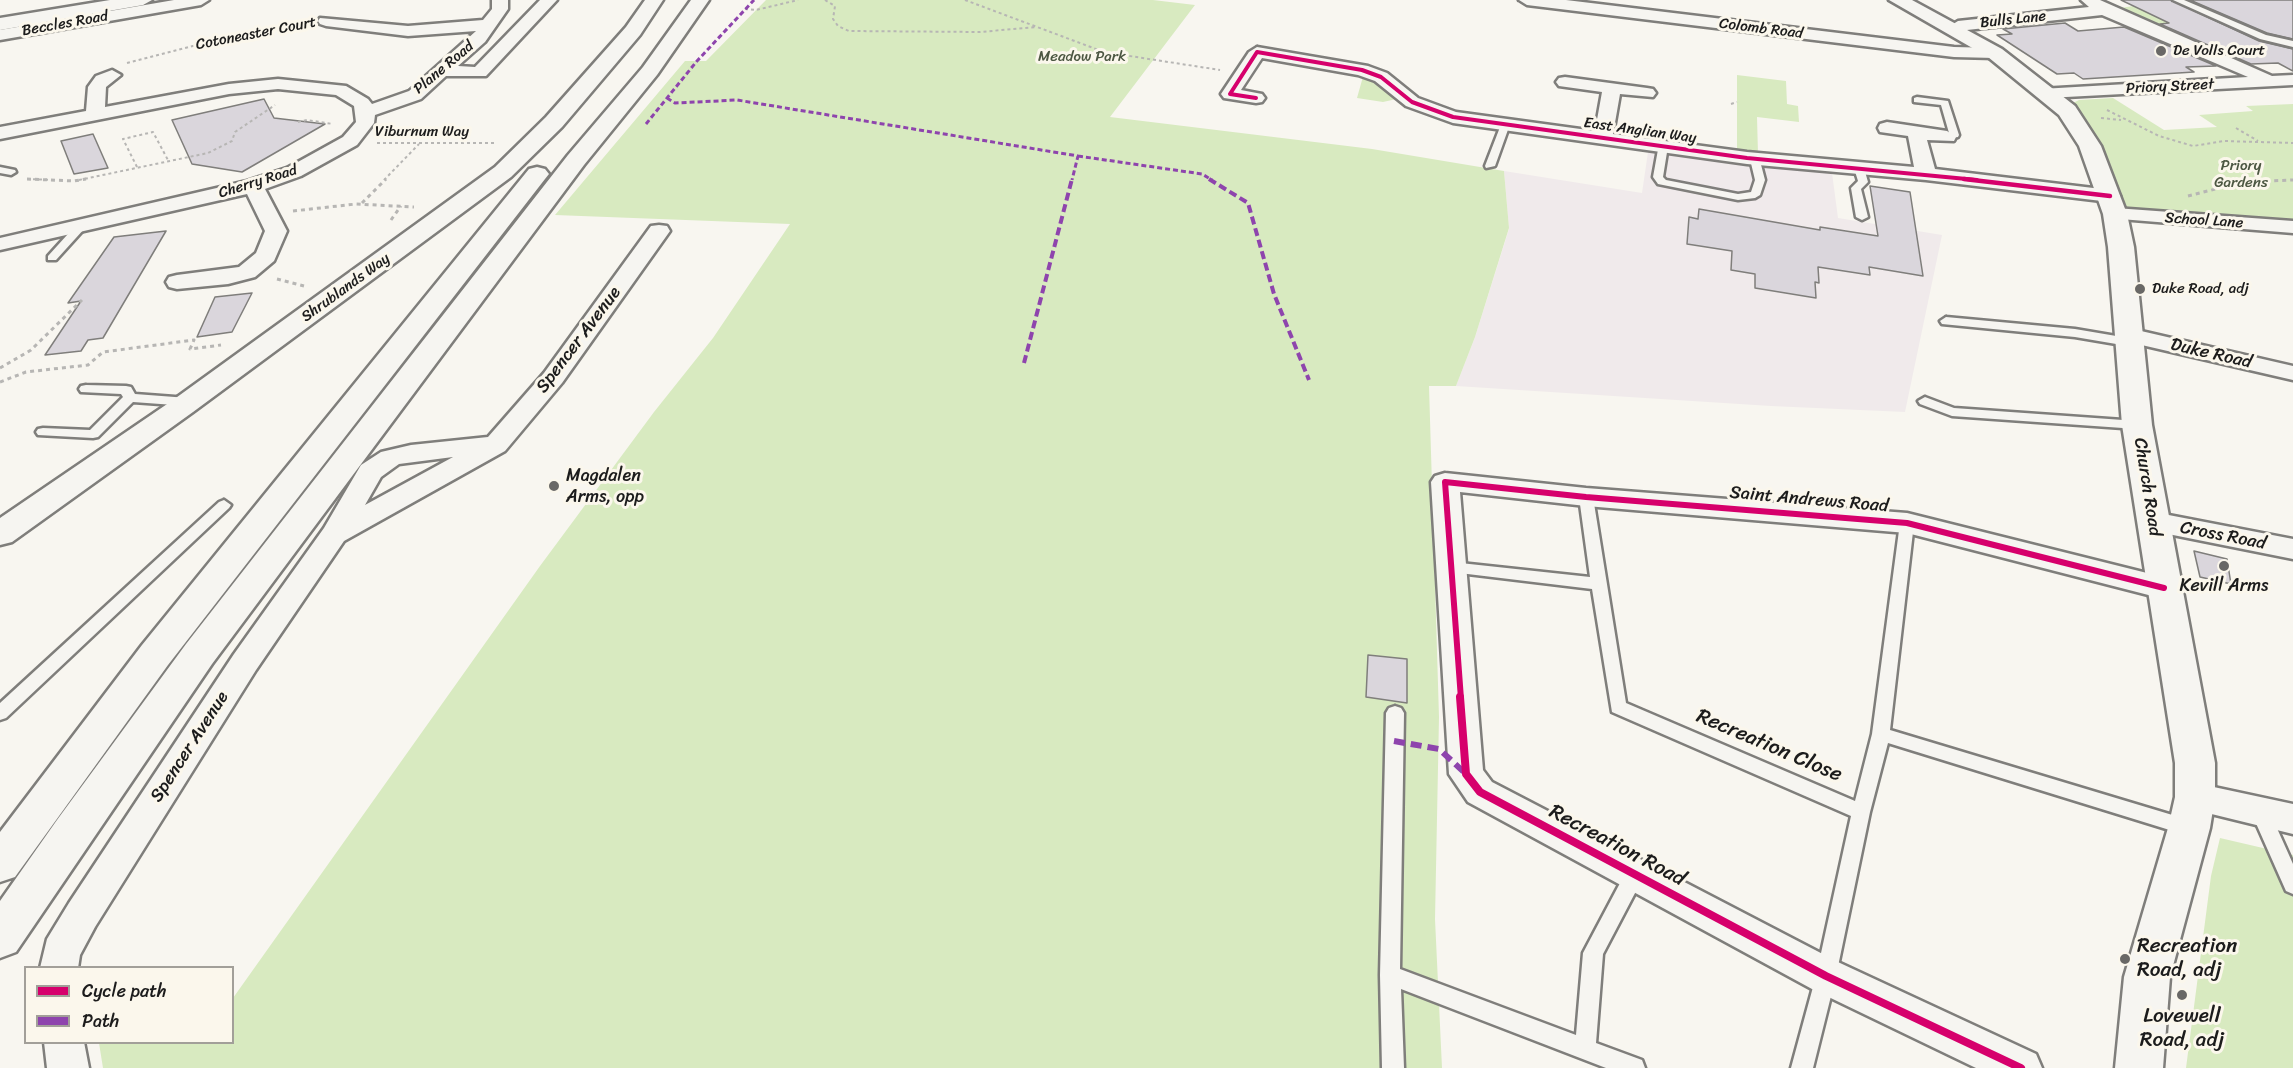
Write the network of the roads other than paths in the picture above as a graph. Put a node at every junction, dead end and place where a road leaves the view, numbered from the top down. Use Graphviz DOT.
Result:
graph roads {
  1 [pos="143,0"];
  2 [pos="201,0"];
  3 [pos="500,0"];
  4 [pos="549,0"];
  5 [pos="654,0"];
  6 [pos="675,0"];
  7 [pos="700,0"];
  8 [pos="1527,0"];
  9 [pos="1898,0"];
  10 [pos="2089,0"];
  11 [pos="2178,0"];
  12 [pos="2104,10"];
  13 [pos="326,21"];
  14 [pos="0,24"];
  15 [pos="488,25"];
  16 [pos="1958,26"];
  17 [pos="1271,33"];
  18 [pos="0,35"];
  19 [pos="2293,44"];
  20 [pos="1257,52"];
  21 [pos="1995,54"];
  22 [pos="441,71"];
  23 [pos="112,75"];
  24 [pos="2293,80"];
  25 [pos="2272,81"];
  26 [pos="1565,82"];
  27 [pos="1612,88"];
  28 [pos="1208,91"];
  29 [pos="1647,93"];
  30 [pos="2046,93"];
  31 [pos="1230,94"];
  32 [pos="1256,98"];
  33 [pos="1917,100"];
  34 [pos="366,112"];
  35 [pos="95,114"];
  36 [pos="1505,124"];
  37 [pos="1887,128"];
  38 [pos="1916,132"];
  39 [pos="0,133"];
  40 [pos="1947,136"];
  41 [pos="1603,138"];
  42 [pos="1664,146"];
  43 [pos="1755,159"];
  44 [pos="1490,166"];
  45 [pos="1859,168"];
  46 [pos="1926,174"];
  47 [pos="253,186"];
  48 [pos="2113,205"];
  49 [pos="1862,217"];
  50 [pos="81,226"];
  51 [pos="2293,227"];
  52 [pos="659,231"];
  53 [pos="0,244"];
  54 [pos="52,258"];
  55 [pos="177,282"];
  56 [pos="1946,321"];
  57 [pos="2128,339"];
  58 [pos="2293,373"];
  59 [pos="86,389"];
  60 [pos="130,398"];
  61 [pos="1925,401"];
  62 [pos="188,402"];
  63 [pos="2137,425"];
  64 [pos="43,432"];
  65 [pos="496,445"];
  66 [pos="1445,482"];
  67 [pos="1586,497"];
  68 [pos="224,505"];
  69 [pos="2153,522"];
  70 [pos="1907,523"];
  71 [pos="0,534"];
  72 [pos="334,534"];
  73 [pos="2293,549"];
  74 [pos="1451,567"];
  75 [pos="1599,584"];
  76 [pos="2164,588"];
  77 [pos="1395,713"];
  78 [pos="0,714"];
  79 [pos="1881,734"];
  80 [pos="1861,812"];
  81 [pos="2192,812"];
  82 [pos="2260,812"];
  83 [pos="2293,819"];
  84 [pos="0,864"];
  85 [pos="1635,874"];
  86 [pos="2293,885"];
  87 [pos="0,938"];
  88 [pos="59,966"];
  89 [pos="1390,975"];
  90 [pos="1826,976"];
  91 [pos="65,1044"];
  92 [pos="1585,1050"];
  93 [pos="68,1068"];
  94 [pos="1393,1068"];
  95 [pos="1634,1068"];
  96 [pos="1802,1068"];
  97 [pos="2020,1068"];
  98 [pos="2139,1068"];
  1 -- 14 [label="main road, Beccles Road"];
  2 -- 18 [label="street, Beccles Road"];
  3 -- 15 [label="street, Plane Road"];
  4 -- 22 [label="street"];
  5 -- 62 [label="main road, Shrublands Way"];
  6 -- 84 [label="main road"];
  7 -- 87 [label="main road"];
  8 -- 21 [label="street, Colomb Road"];
  9 -- 21 [label="main road, Church Road"];
  10 -- 12 [label="street"];
  11 -- 19 [label="lane"];
  12 -- 16 [label="street, Bulls Lane"];
  12 -- 25 [label="street"];
  13 -- 15 [label="street, Cotoneaster Court"];
  15 -- 22 [label="street, Plane Road"];
  17 -- 20 [label="street"];
  20 -- 31 [label="street"];
  20 -- 36 [label="street, East Anglian Way"];
  21 -- 30 [label="main road, Church Road"];
  22 -- 34 [label="street, Plane Road"];
  23 -- 35 [label="street"];
  24 -- 25 [label="street, Priory Street"];
  25 -- 30 [label="street, Priory Street"];
  26 -- 27 [label="street"];
  27 -- 29 [label="street"];
  27 -- 41 [label="street, East Anglian Way"];
  28 -- 31 [label="street"];
  30 -- 48 [label="main road, Church Road"];
  31 -- 32 [label="street"];
  33 -- 40 [label="lane"];
  34 -- 35 [label="street"];
  34 -- 47 [label="street, Cherry Road"];
  35 -- 39 [label="street"];
  36 -- 41 [label="street, East Anglian Way"];
  36 -- 44 [label="lane"];
  37 -- 38 [label="street"];
  38 -- 40 [label="street"];
  38 -- 46 [label="street"];
  41 -- 42 [label="street, East Anglian Way"];
  42 -- 43 [label="street, East Anglian Way"];
  42 -- 43 [label="lane"];
  43 -- 45 [label="street, East Anglian Way"];
  45 -- 46 [label="street, East Anglian Way"];
  45 -- 49 [label="lane"];
  46 -- 48 [label="street, East Anglian Way"];
  47 -- 50 [label="street, Cherry Road"];
  47 -- 55 [label="street"];
  48 -- 51 [label="street, School Lane"];
  48 -- 57 [label="main road, Church Road"];
  50 -- 53 [label="street, Cherry Road"];
  50 -- 54 [label="lane"];
  52 -- 65 [label="street, Spencer Avenue"];
  56 -- 57 [label="lane"];
  57 -- 58 [label="street, Duke Road"];
  57 -- 63 [label="main road, Church Road"];
  59 -- 60 [label="lane"];
  60 -- 62 [label="lane"];
  60 -- 64 [label="lane"];
  61 -- 63 [label="lane"];
  62 -- 71 [label="main road, Shrublands Way"];
  63 -- 69 [label="main road, Church Road"];
  65 -- 72 [label="street, Spencer Avenue"];
  65 -- 72 [label="street, Spencer Avenue"];
  66 -- 67 [label="street, Saint Andrews Road"];
  66 -- 74 [label="street, Recreation Road"];
  67 -- 70 [label="street, Saint Andrews Road"];
  67 -- 75 [label="lane, Recreation Close"];
  68 -- 78 [label="lane"];
  69 -- 73 [label="street, Cross Road"];
  69 -- 76 [label="main road, Church Road"];
  70 -- 76 [label="street, Saint Andrews Road"];
  70 -- 79 [label="lane"];
  72 -- 88 [label="street, Spencer Avenue"];
  74 -- 75 [label="lane"];
  74 -- 85 [label="street, Recreation Road"];
  75 -- 80 [label="lane, Recreation Close"];
  76 -- 81 [label="main road, Church Road"];
  77 -- 89 [label="lane"];
  79 -- 80 [label="lane"];
  79 -- 81 [label="lane"];
  80 -- 90 [label="lane"];
  81 -- 82 [label="street"];
  81 -- 98 [label="main road, Church Road"];
  82 -- 83 [label="street"];
  82 -- 86 [label="lane"];
  85 -- 90 [label="street, Recreation Road"];
  85 -- 92 [label="lane"];
  89 -- 92 [label="lane"];
  89 -- 94 [label="lane"];
  90 -- 96 [label="lane"];
  90 -- 97 [label="street, Recreation Road"];
  91 -- 93 [label="street"];
  92 -- 95 [label="lane"];
}
